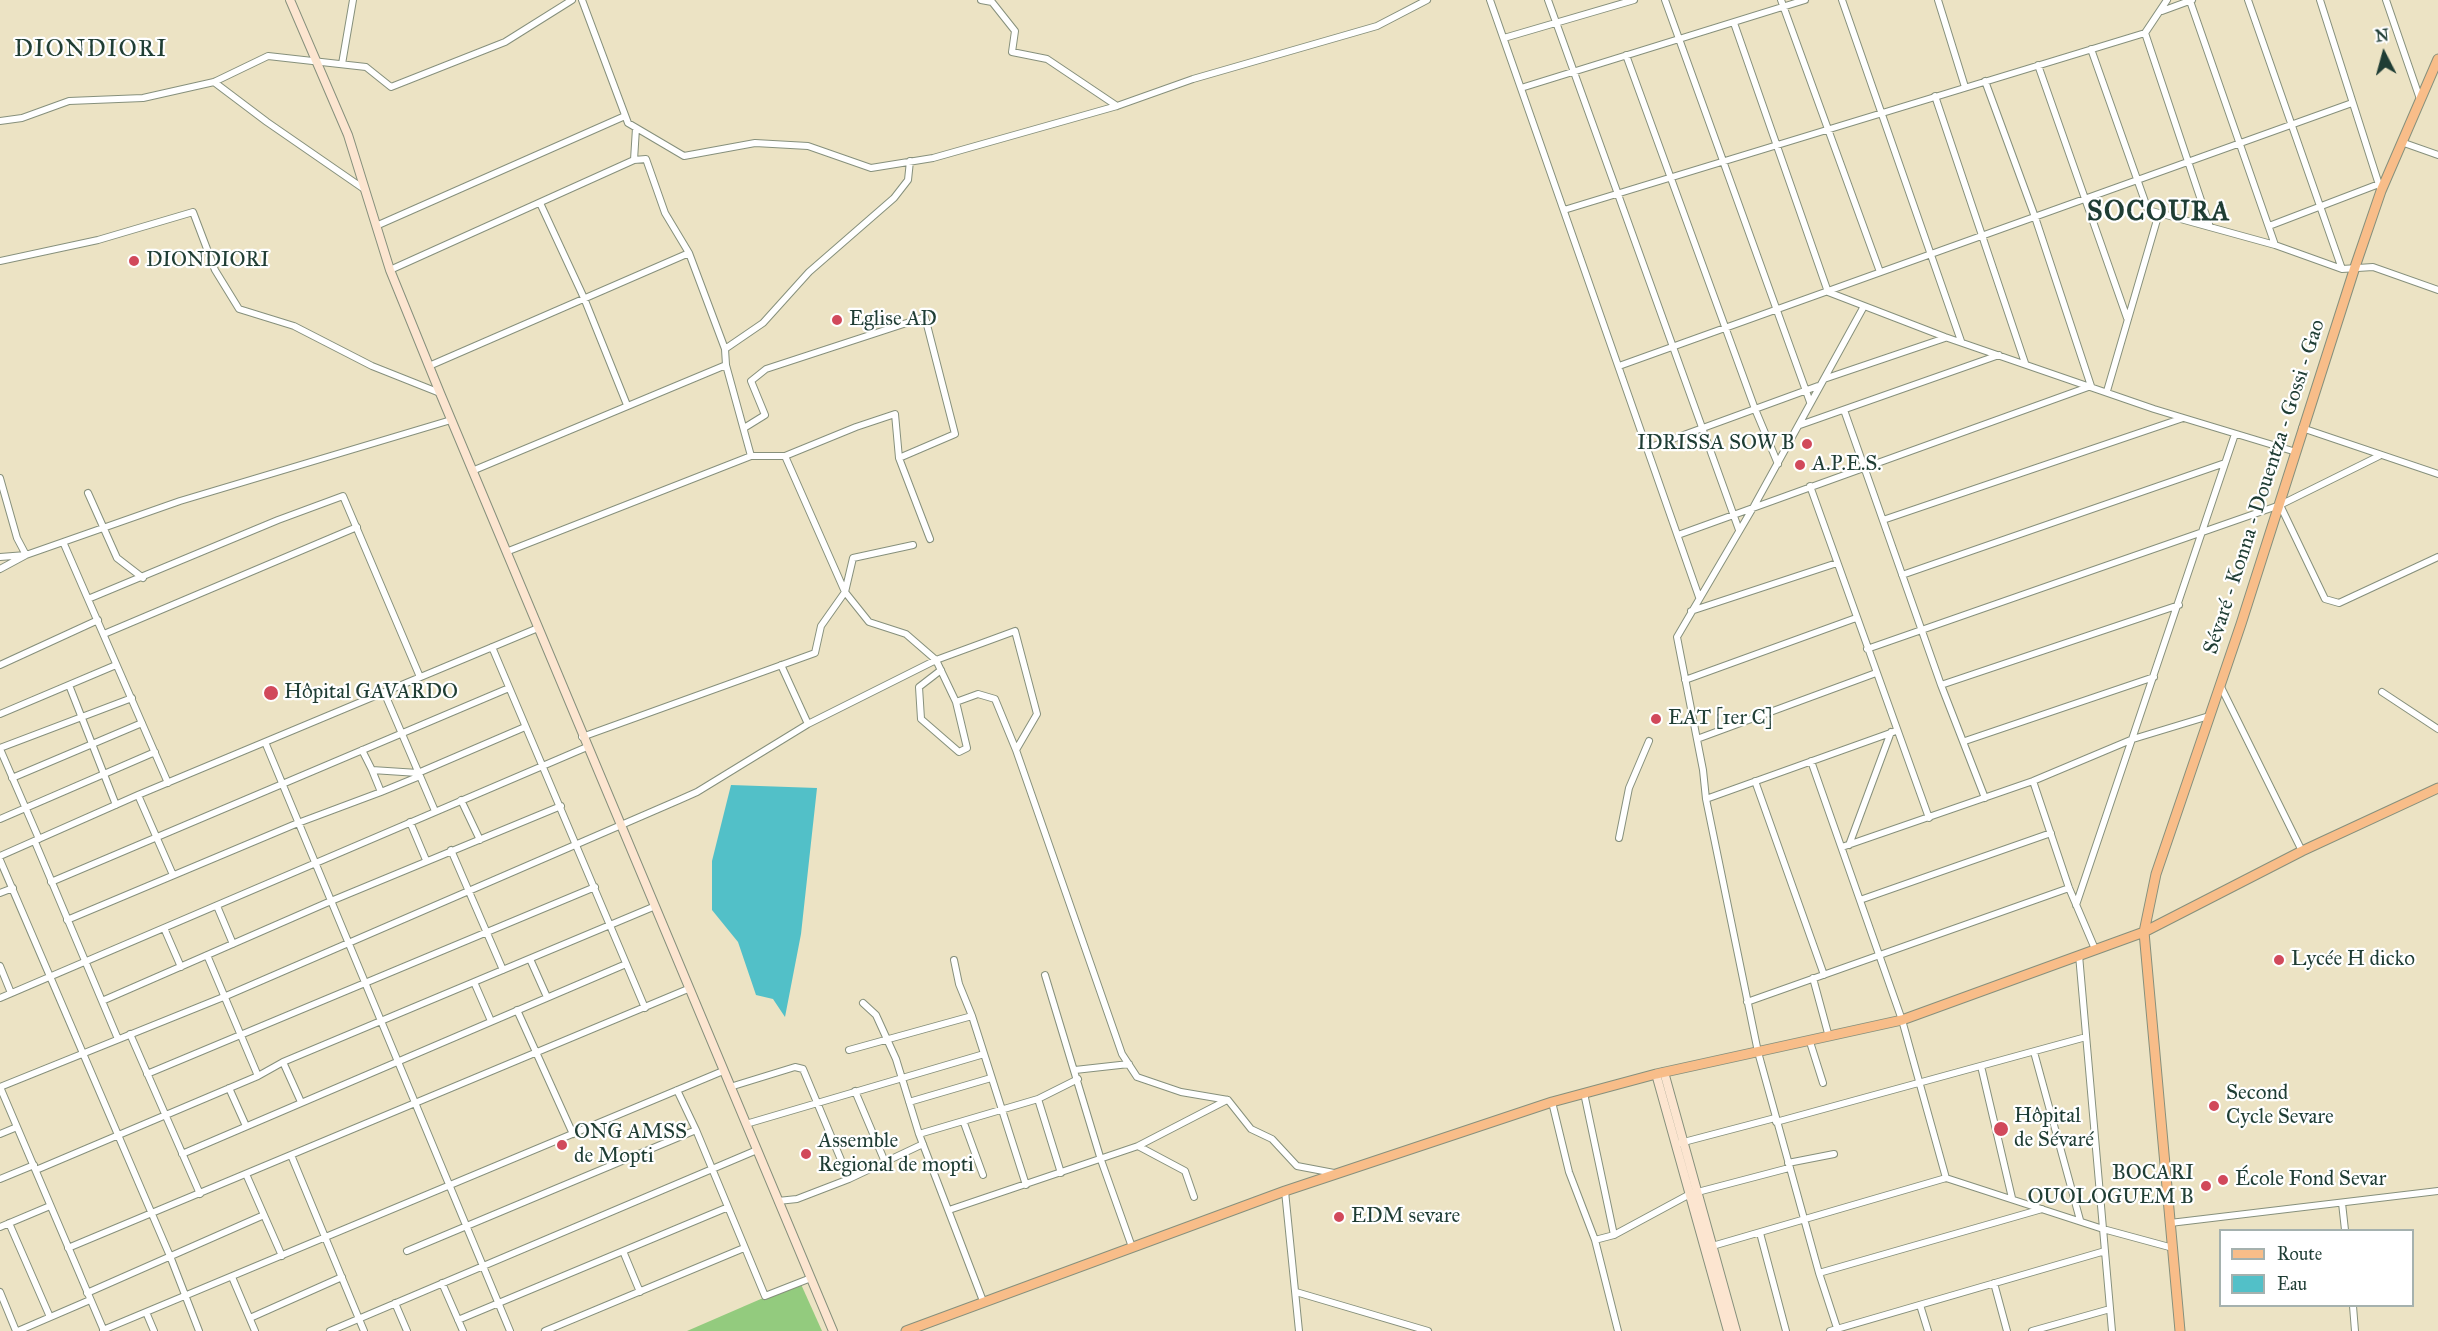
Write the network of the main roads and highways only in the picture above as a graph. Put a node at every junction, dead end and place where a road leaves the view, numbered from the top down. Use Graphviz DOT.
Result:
graph roads {
  1 [pos="2438,59"];
  2 [pos="2438,788"];
  3 [pos="2144,932"];
  4 [pos="906,1331"];
  5 [pos="2180,1331"];
  1 -- 3 [label="main road, Sévaré - Konna - Douentza - Gossi - Gao"];
  2 -- 3 [label="main road"];
  3 -- 4 [label="main road"];
  3 -- 5 [label="main road, Sévaré - Konna - Douentza - Gossi - Gao"];
}
